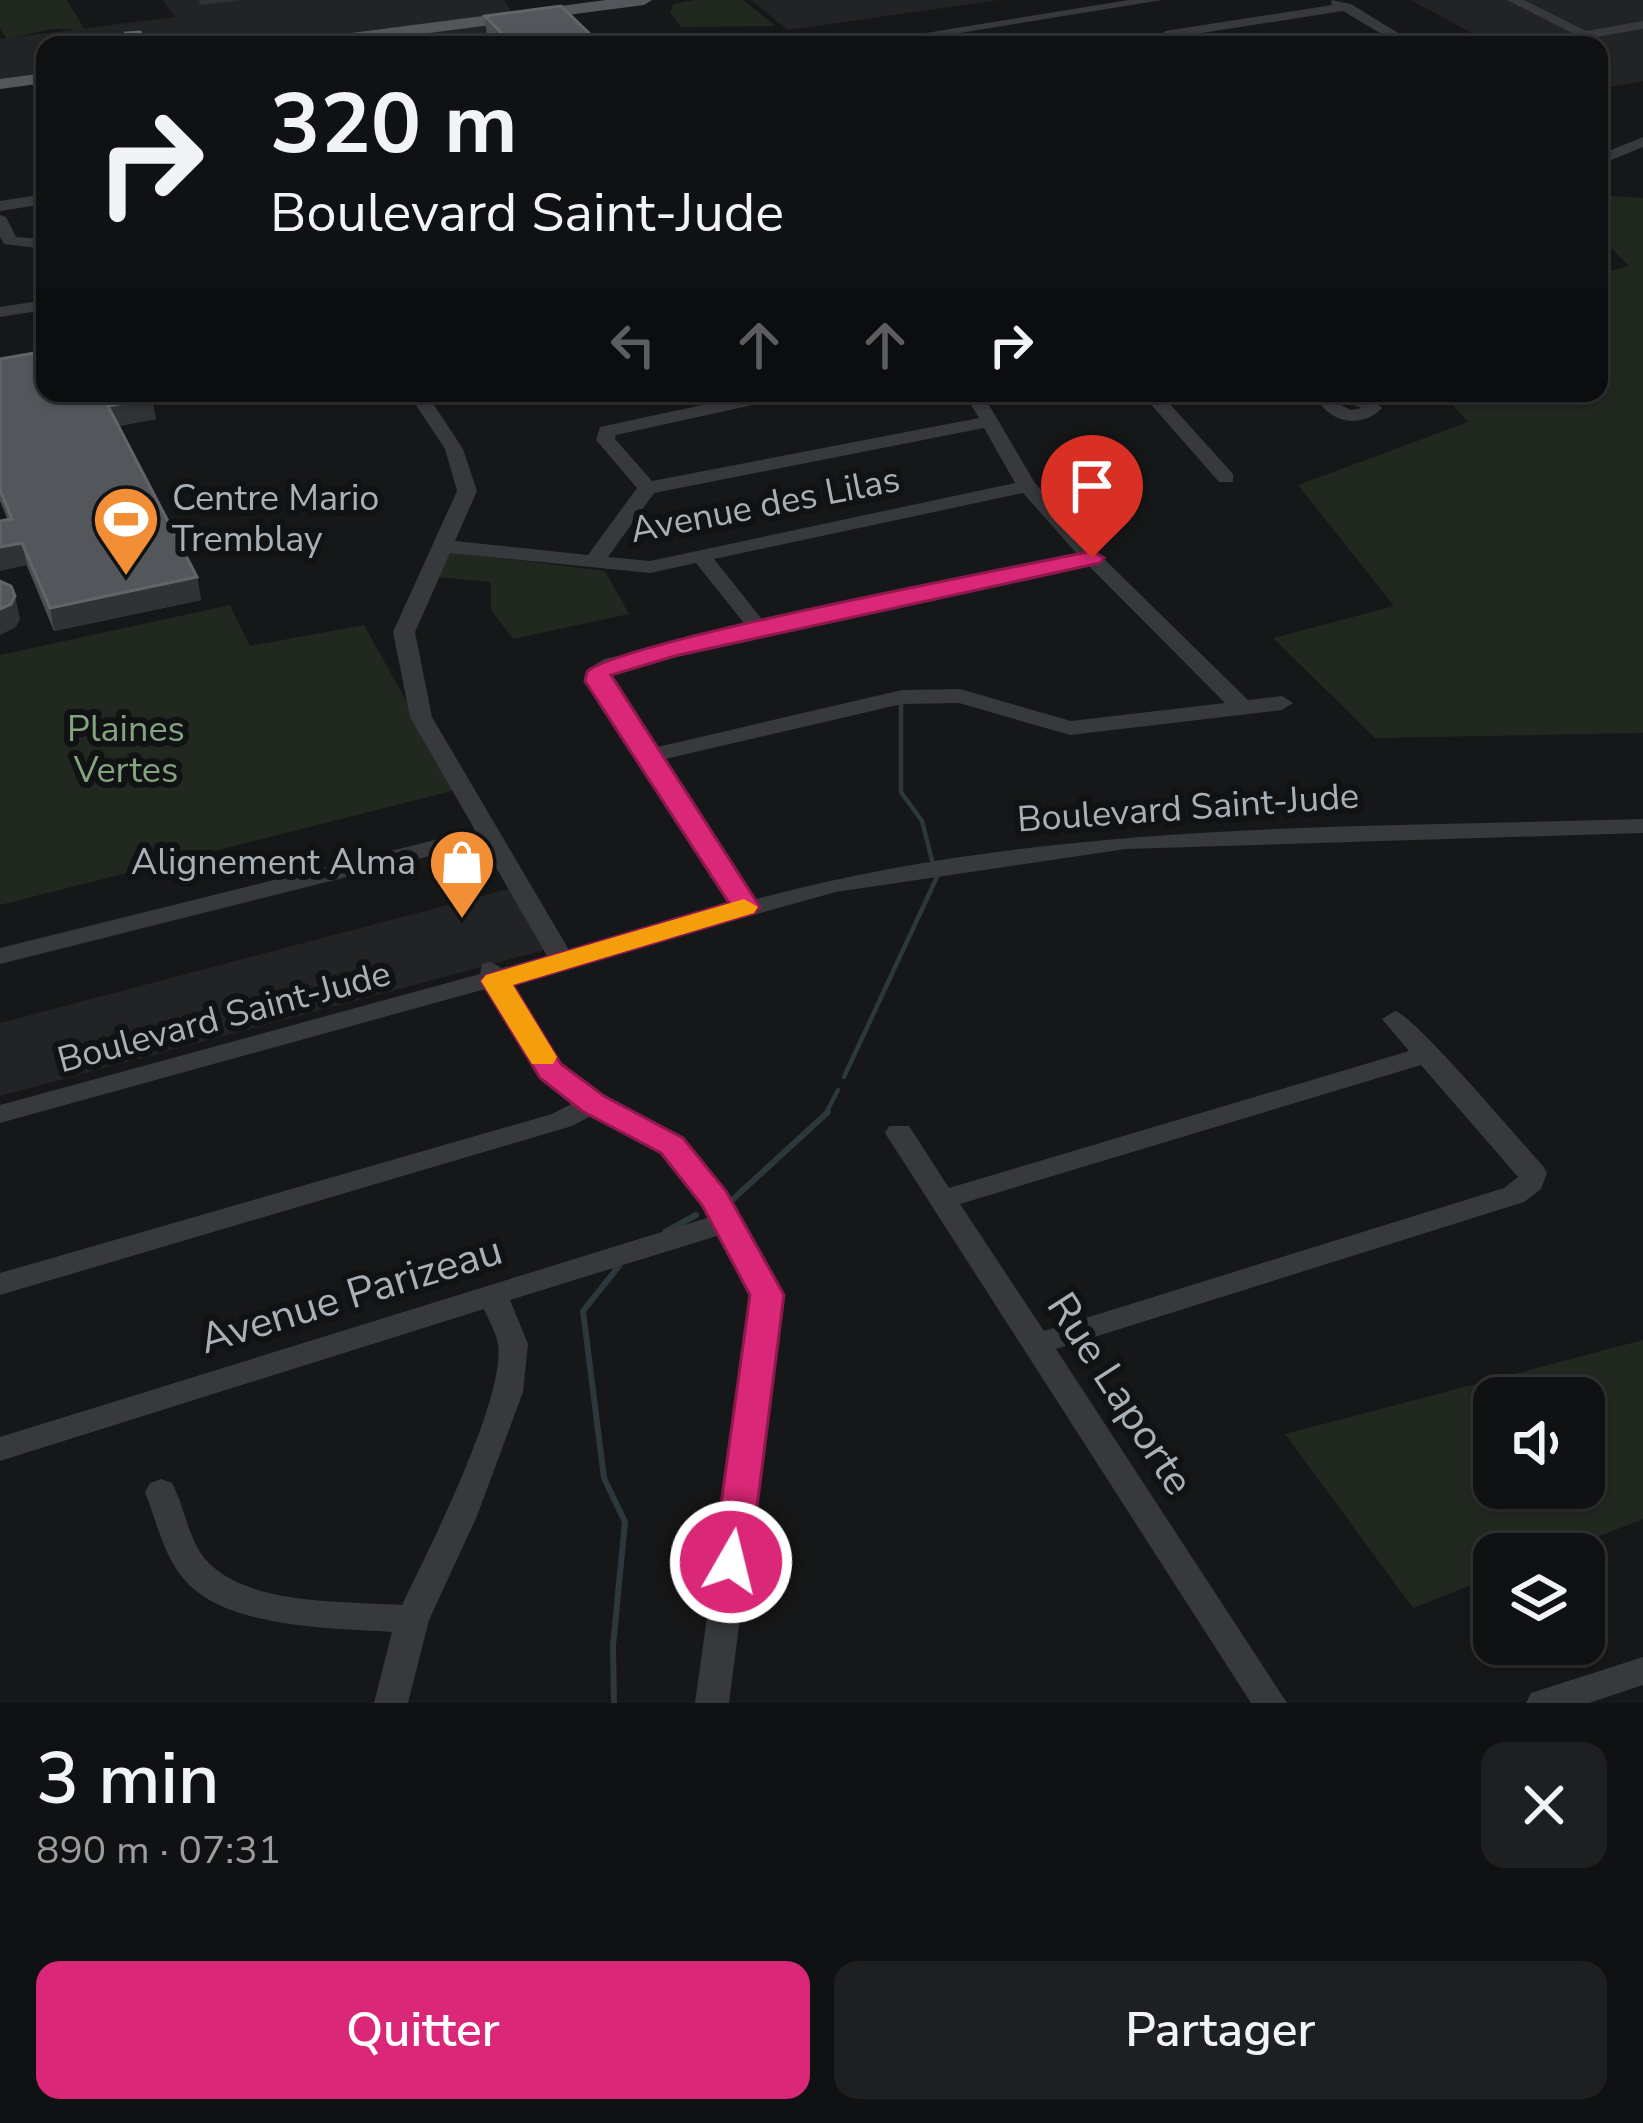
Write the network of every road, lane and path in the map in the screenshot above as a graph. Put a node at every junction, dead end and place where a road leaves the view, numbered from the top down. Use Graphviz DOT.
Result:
graph roads {
  1 [pos="619,0"];
  2 [pos="644,0"];
  3 [pos="1156,0"];
  4 [pos="1514,0"];
  5 [pos="1339,4"];
  6 [pos="1643,25"];
  7 [pos="345,36"];
  8 [pos="415,36"];
  9 [pos="965,36"];
  10 [pos="1165,36"];
  11 [pos="1395,36"];
  12 [pos="36,78"];
  13 [pos="0,82"];
  14 [pos="1643,142"];
  15 [pos="1608,146"];
  16 [pos="1620,150"];
  17 [pos="1608,156"];
  18 [pos="36,200"];
  19 [pos="0,206"];
  20 [pos="0,220"];
  21 [pos="36,243"];
  22 [pos="36,306"];
  23 [pos="0,312"];
  24 [pos="423,402"];
  25 [pos="691,402"];
  26 [pos="738,402"];
  27 [pos="978,402"];
  28 [pos="1158,402"];
  29 [pos="698,410"];
  30 [pos="989,422"];
  31 [pos="1226,478"];
  32 [pos="1028,486"];
  33 [pos="647,488"];
  34 [pos="442,545"];
  35 [pos="701,556"];
  36 [pos="1092,558"];
  37 [pos="592,564"];
  38 [pos="760,630"];
  39 [pos="1282,703"];
  40 [pos="1243,708"];
  41 [pos="647,756"];
  42 [pos="1643,826"];
  43 [pos="489,834"];
  44 [pos="746,907"];
  45 [pos="560,955"];
  46 [pos="0,956"];
  47 [pos="493,974"];
  48 [pos="1395,1018"];
  49 [pos="1428,1054"];
  50 [pos="0,1099"];
  51 [pos="593,1104"];
  52 [pos="0,1114"];
  53 [pos="899,1133"];
  54 [pos="942,1200"];
  55 [pos="727,1222"];
  56 [pos="0,1284"];
  57 [pos="494,1294"];
  58 [pos="1037,1344"];
  59 [pos="0,1449"];
  60 [pos="161,1492"];
  61 [pos="412,1620"];
  62 [pos="1643,1671"];
  63 [pos="391,1703"];
  64 [pos="712,1703"];
  65 [pos="1270,1703"];
  66 [pos="1543,1703"];
  1 -- 7 [label="main road"];
  2 -- 8 [label="main road"];
  3 -- 9 [label="street"];
  4 -- 6 [label="street"];
  5 -- 10 [label="street"];
  5 -- 11 [label="street"];
  12 -- 13 [label="main road"];
  14 -- 16 [label="street"];
  15 -- 16 [label="street"];
  16 -- 17 [label="street"];
  18 -- 19 [label="street"];
  20 -- 21 [label="street"];
  22 -- 23 [label="street"];
  24 -- 34 [label="street"];
  25 -- 29 [label="street"];
  26 -- 29 [label="street"];
  27 -- 30 [label="street"];
  28 -- 31 [label="street"];
  29 -- 33 [label="street"];
  30 -- 32 [label="street"];
  30 -- 33 [label="street"];
  32 -- 35 [label="street, Avenue des Lilas"];
  32 -- 36 [label="street"];
  33 -- 37 [label="street"];
  34 -- 37 [label="street, Avenue des Lilas"];
  34 -- 43 [label="street"];
  35 -- 37 [label="street, Avenue des Lilas"];
  35 -- 38 [label="street"];
  36 -- 38 [label="street"];
  36 -- 40 [label="street"];
  38 -- 41 [label="street"];
  39 -- 40 [label="street"];
  40 -- 41 [label="street"];
  41 -- 44 [label="street"];
  42 -- 44 [label="street, Boulevard Saint-Jude"];
  43 -- 45 [label="street"];
  43 -- 46 [label="street"];
  44 -- 45 [label="street, Boulevard Saint-Jude"];
  45 -- 47 [label="street, Boulevard Saint-Jude"];
  47 -- 50 [label="street, Boulevard Saint-Jude"];
  47 -- 51 [label="street"];
  47 -- 52 [label="street, Boulevard Saint-Jude"];
  48 -- 49 [label="street"];
  49 -- 54 [label="street"];
  49 -- 58 [label="street"];
  51 -- 55 [label="street"];
  51 -- 56 [label="street"];
  53 -- 54 [label="street, Rue Laporte"];
  54 -- 58 [label="street, Rue Laporte"];
  55 -- 57 [label="street, Avenue Parizeau"];
  55 -- 64 [label="street"];
  57 -- 59 [label="street, Avenue Parizeau"];
  57 -- 61 [label="street"];
  58 -- 65 [label="street, Rue Laporte"];
  60 -- 61 [label="street"];
  61 -- 63 [label="street"];
  62 -- 66 [label="street"];
}
